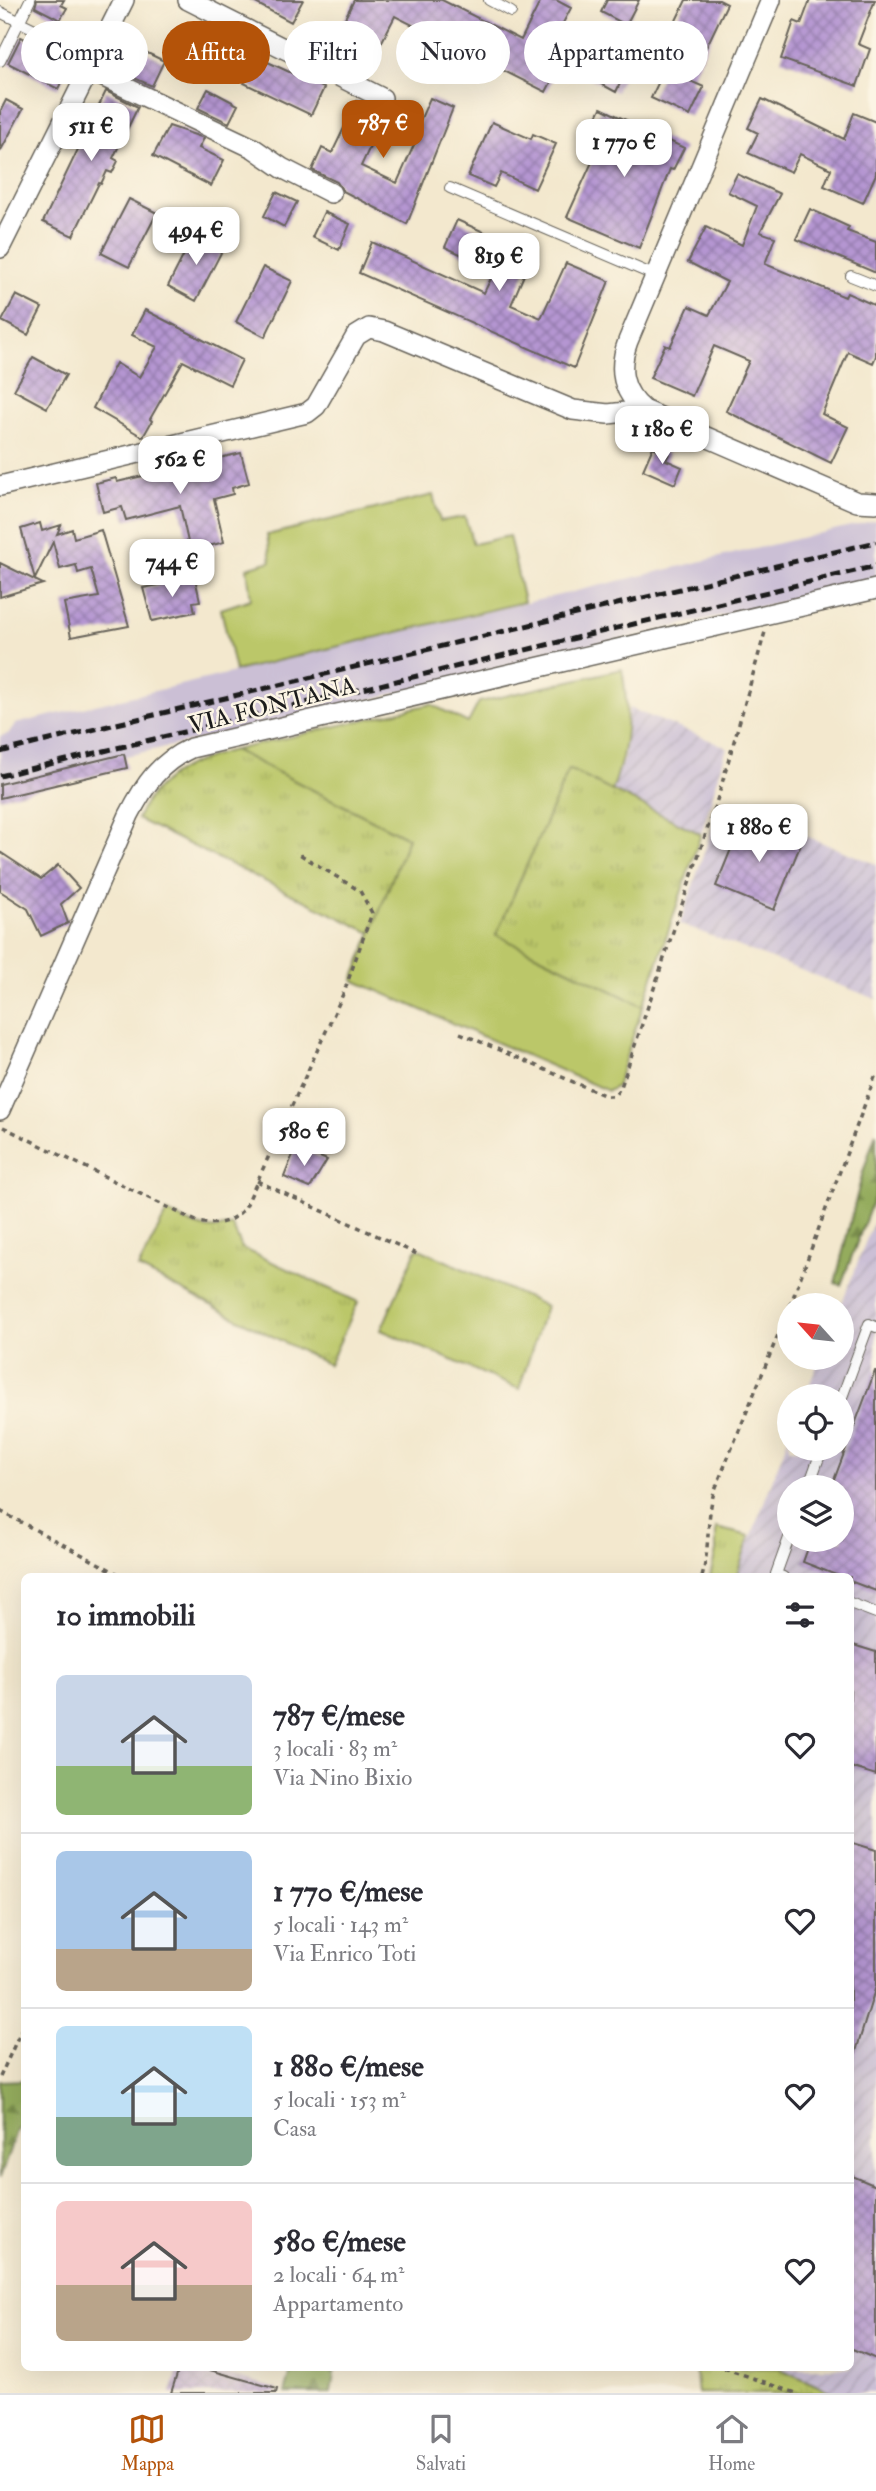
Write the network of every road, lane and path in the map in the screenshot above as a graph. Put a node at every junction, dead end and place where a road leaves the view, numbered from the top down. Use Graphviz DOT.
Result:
graph roads {
  1 [pos="3,0"];
  2 [pos="30,0"];
  3 [pos="124,0"];
  4 [pos="188,0"];
  5 [pos="489,0"];
  6 [pos="771,0"];
  7 [pos="512,12"];
  8 [pos="2,13"];
  9 [pos="114,21"];
  10 [pos="19,22"];
  11 [pos="0,61"];
  12 [pos="82,84"];
  13 [pos="129,84"];
  14 [pos="382,98"];
  15 [pos="450,188"];
  16 [pos="331,193"];
  17 [pos="0,248"];
  18 [pos="657,276"];
  19 [pos="851,276"];
  20 [pos="876,286"];
  21 [pos="623,381"];
  22 [pos="644,410"];
  23 [pos="589,413"];
  24 [pos="0,486"];
  25 [pos="876,503"];
  26 [pos="876,589"];
  27 [pos="770,613"];
  28 [pos="296,852"];
  29 [pos="460,1033"];
  30 [pos="876,1074"];
  31 [pos="0,1110"];
  32 [pos="0,1125"];
  33 [pos="257,1181"];
  34 [pos="417,1254"];
  35 [pos="795,1293"];
  36 [pos="876,1327"];
  37 [pos="777,1339"];
  38 [pos="847,1384"];
  39 [pos="0,1511"];
  40 [pos="784,1552"];
  41 [pos="116,1573"];
  42 [pos="703,1573"];
  43 [pos="776,1573"];
  44 [pos="854,1605"];
  45 [pos="876,1613"];
  46 [pos="21,2031"];
  47 [pos="0,2077"];
  48 [pos="733,2371"];
  49 [pos="796,2393"];
  1 -- 8 [label="lane"];
  2 -- 10 [label="lane"];
  3 -- 9 [label="street"];
  4 -- 14 [label="street"];
  5 -- 7 [label="lane"];
  6 -- 18 [label="street"];
  8 -- 10 [label="lane"];
  10 -- 11 [label="lane"];
  12 -- 17 [label="street"];
  13 -- 16 [label="street"];
  15 -- 18 [label="lane"];
  18 -- 21 [label="street"];
  19 -- 20 [label="lane"];
  21 -- 22 [label="street"];
  21 -- 23 [label="street"];
  22 -- 23 [label="street"];
  22 -- 25 [label="street"];
  23 -- 24 [label="street"];
  26 -- 27 [label="street, VIA FONTANA"];
  27 -- 29 [label="path"];
  27 -- 31 [label="street, VIA FONTANA"];
  28 -- 33 [label="path"];
  30 -- 35 [label="path"];
  32 -- 33 [label="path"];
  33 -- 34 [label="path"];
  36 -- 38 [label="lane"];
  37 -- 42 [label="path"];
  39 -- 41 [label="path"];
  40 -- 43 [label="lane"];
  44 -- 45 [label="lane"];
  46 -- 47 [label="path"];
  48 -- 49 [label="path"];
}
